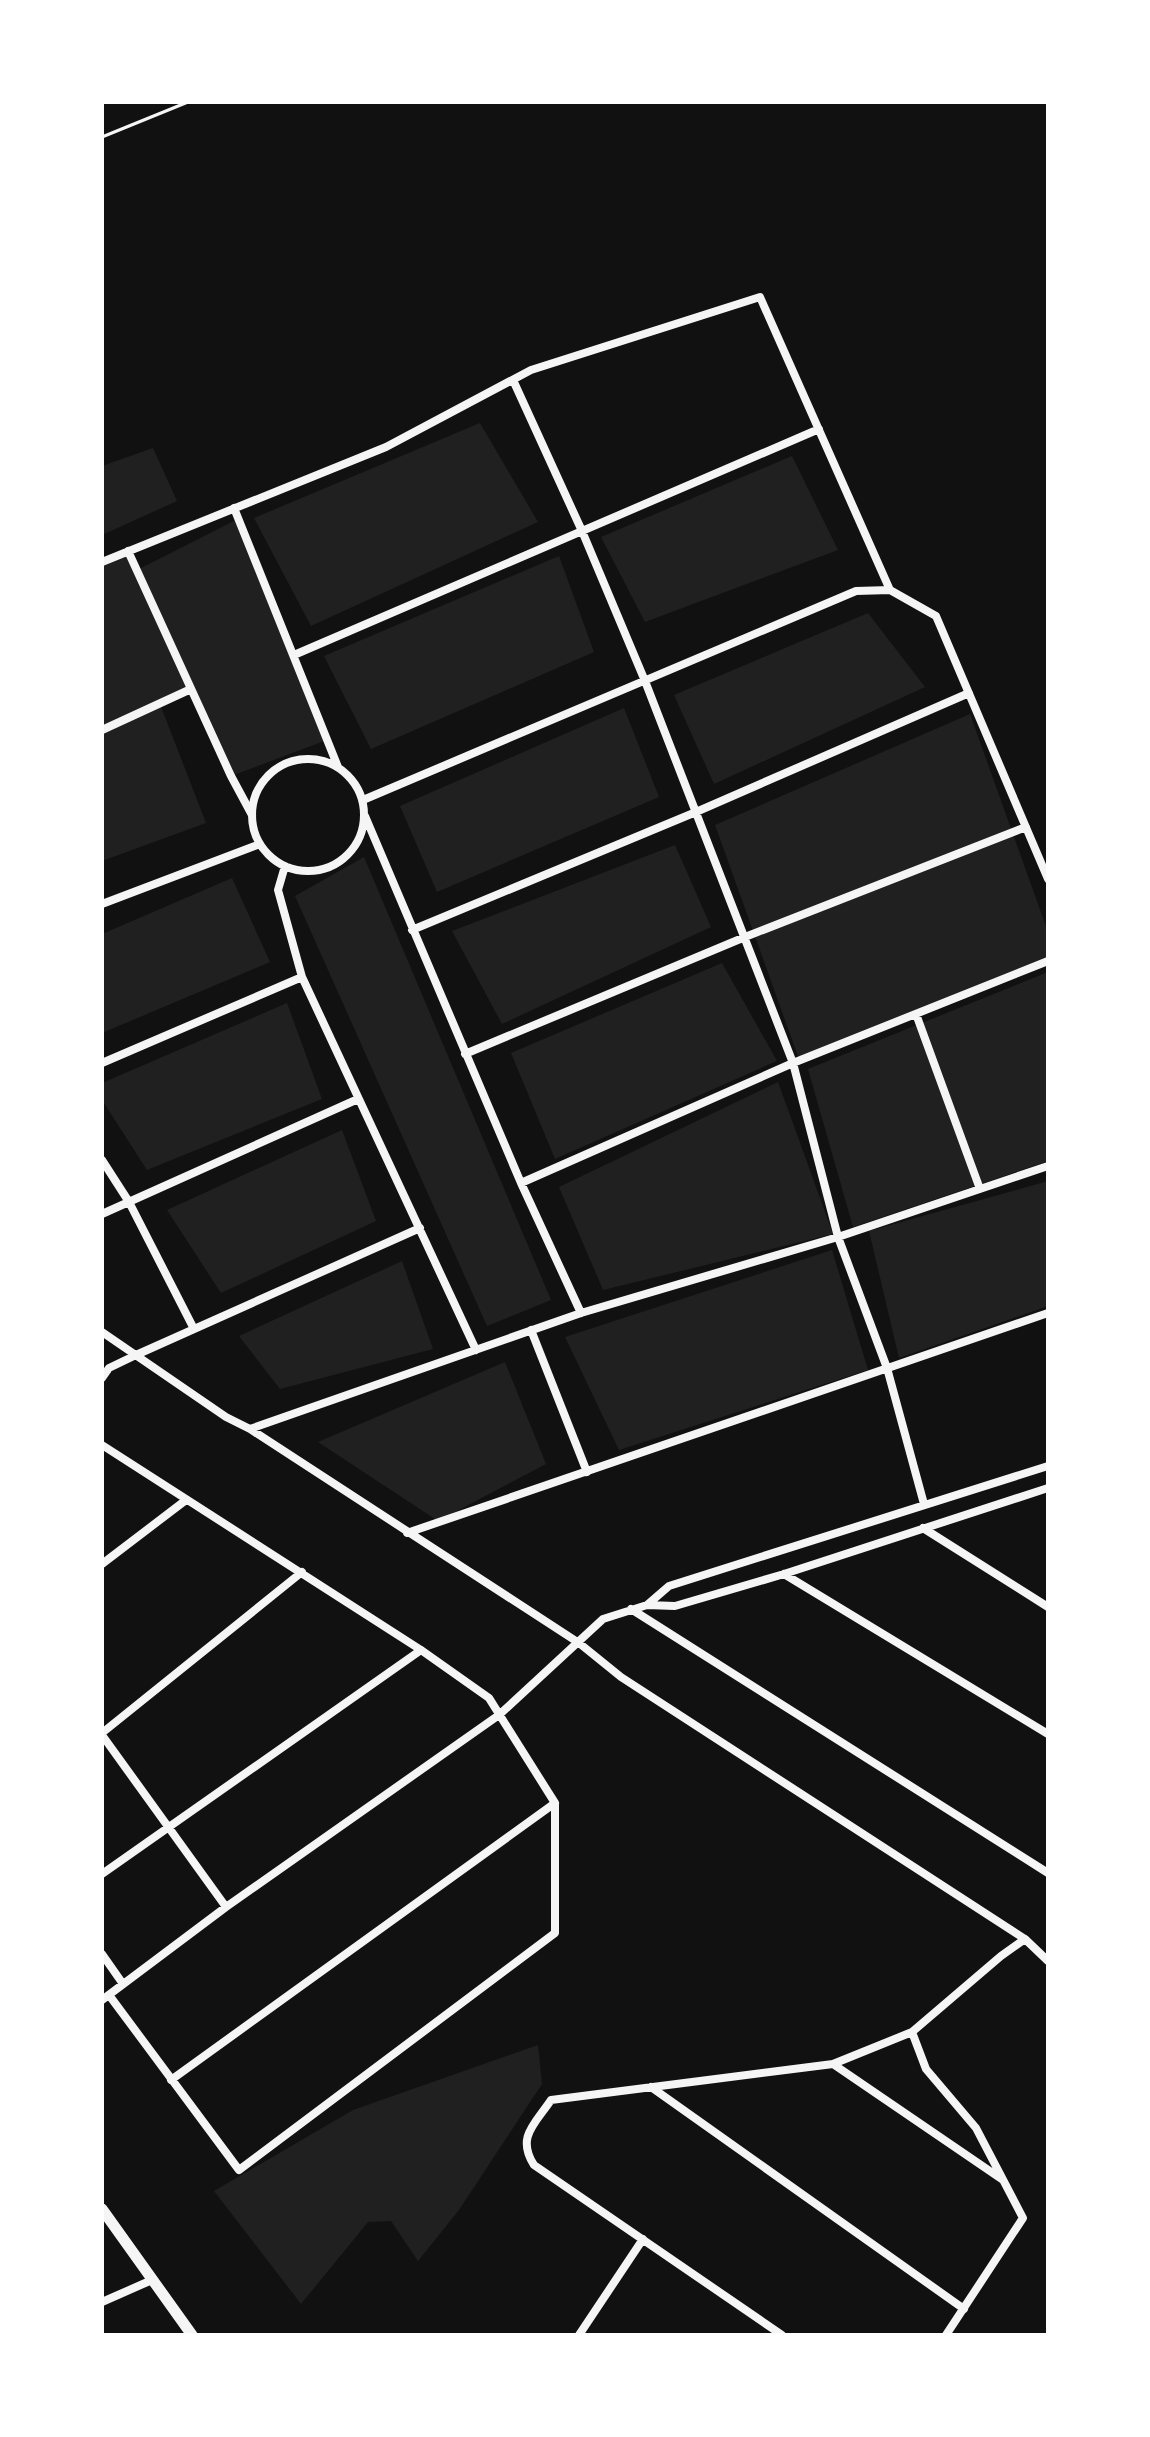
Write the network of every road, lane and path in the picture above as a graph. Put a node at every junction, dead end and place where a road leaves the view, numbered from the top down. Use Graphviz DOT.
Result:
graph roads {
  1 [pos="188,102"];
  2 [pos="102,137"];
  3 [pos="513,380"];
  4 [pos="819,429"];
  5 [pos="234,508"];
  6 [pos="582,531"];
  7 [pos="128,551"];
  8 [pos="102,562"];
  9 [pos="890,590"];
  10 [pos="294,655"];
  11 [pos="645,681"];
  12 [pos="191,689"];
  13 [pos="969,693"];
  14 [pos="102,730"];
  15 [pos="338,767"];
  16 [pos="363,800"];
  17 [pos="696,812"];
  18 [pos="252,816"];
  19 [pos="365,816"];
  20 [pos="1026,827"];
  21 [pos="260,844"];
  22 [pos="285,866"];
  23 [pos="1048,879"];
  24 [pos="102,904"];
  25 [pos="412,930"];
  26 [pos="745,937"];
  27 [pos="1048,961"];
  28 [pos="302,977"];
  29 [pos="916,1014"];
  30 [pos="465,1054"];
  31 [pos="102,1063"];
  32 [pos="793,1063"];
  33 [pos="358,1099"];
  34 [pos="102,1160"];
  35 [pos="1048,1166"];
  36 [pos="521,1183"];
  37 [pos="980,1189"];
  38 [pos="129,1202"];
  39 [pos="102,1214"];
  40 [pos="420,1228"];
  41 [pos="838,1237"];
  42 [pos="581,1313"];
  43 [pos="1048,1313"];
  44 [pos="194,1329"];
  45 [pos="531,1330"];
  46 [pos="102,1332"];
  47 [pos="476,1350"];
  48 [pos="136,1355"];
  49 [pos="887,1368"];
  50 [pos="102,1378"];
  51 [pos="250,1429"];
  52 [pos="102,1445"];
  53 [pos="1048,1466"];
  54 [pos="587,1472"];
  55 [pos="1048,1488"];
  56 [pos="186,1500"];
  57 [pos="924,1504"];
  58 [pos="923,1528"];
  59 [pos="407,1533"];
  60 [pos="102,1564"];
  61 [pos="302,1572"];
  62 [pos="784,1574"];
  63 [pos="1046,1604"];
  64 [pos="647,1605"];
  65 [pos="631,1609"];
  66 [pos="579,1643"];
  67 [pos="421,1650"];
  68 [pos="499,1715"];
  69 [pos="102,1734"];
  70 [pos="1048,1734"];
  71 [pos="555,1803"];
  72 [pos="168,1826"];
  73 [pos="1048,1873"];
  74 [pos="102,1874"];
  75 [pos="226,1907"];
  76 [pos="1025,1939"];
  77 [pos="102,1954"];
  78 [pos="1048,1961"];
  79 [pos="123,1984"];
  80 [pos="105,1997"];
  81 [pos="912,2032"];
  82 [pos="833,2064"];
  83 [pos="171,2080"];
  84 [pos="651,2087"];
  85 [pos="1007,2183"];
  86 [pos="102,2209"];
  87 [pos="643,2239"];
  88 [pos="152,2280"];
  89 [pos="102,2302"];
  90 [pos="964,2309"];
  91 [pos="192,2335"];
  92 [pos="579,2335"];
  93 [pos="782,2335"];
  94 [pos="946,2335"];
  1 -- 2 [label="path"];
  3 -- 4 [label="street"];
  3 -- 5 [label="street"];
  3 -- 6 [label="street"];
  4 -- 6 [label="street"];
  4 -- 9 [label="street"];
  5 -- 7 [label="street"];
  5 -- 10 [label="street"];
  6 -- 10 [label="street"];
  6 -- 11 [label="street"];
  7 -- 8 [label="street"];
  7 -- 12 [label="street"];
  9 -- 11 [label="street"];
  9 -- 13 [label="street"];
  10 -- 15 [label="street"];
  11 -- 16 [label="street"];
  11 -- 17 [label="street"];
  12 -- 14 [label="street"];
  12 -- 18 [label="street"];
  13 -- 17 [label="street"];
  13 -- 20 [label="street"];
  15 -- 16 [label="street"];
  15 -- 18 [label="street"];
  16 -- 19 [label="street"];
  17 -- 25 [label="street"];
  17 -- 26 [label="street"];
  18 -- 21 [label="street"];
  19 -- 22 [label="street"];
  19 -- 25 [label="street"];
  20 -- 23 [label="street"];
  20 -- 26 [label="street"];
  21 -- 22 [label="street"];
  21 -- 24 [label="street"];
  22 -- 28 [label="street"];
  25 -- 30 [label="street"];
  26 -- 30 [label="street"];
  26 -- 32 [label="street"];
  27 -- 29 [label="street"];
  28 -- 31 [label="street"];
  28 -- 33 [label="street"];
  29 -- 32 [label="street"];
  29 -- 37 [label="street"];
  30 -- 36 [label="street"];
  32 -- 36 [label="street"];
  32 -- 41 [label="street"];
  33 -- 38 [label="street"];
  33 -- 40 [label="street"];
  34 -- 38 [label="street"];
  35 -- 37 [label="street"];
  36 -- 42 [label="street"];
  37 -- 41 [label="street"];
  38 -- 39 [label="street"];
  38 -- 44 [label="street"];
  40 -- 44 [label="street"];
  40 -- 47 [label="street"];
  41 -- 42 [label="street"];
  41 -- 49 [label="street"];
  42 -- 45 [label="street"];
  43 -- 49 [label="street"];
  44 -- 48 [label="street"];
  45 -- 47 [label="street"];
  45 -- 54 [label="street"];
  46 -- 48 [label="street"];
  47 -- 51 [label="street"];
  48 -- 50 [label="street"];
  48 -- 51 [label="street"];
  49 -- 54 [label="street"];
  49 -- 57 [label="street"];
  51 -- 59 [label="street"];
  52 -- 56 [label="street"];
  53 -- 57 [label="street"];
  54 -- 59 [label="street"];
  55 -- 58 [label="street"];
  56 -- 60 [label="street"];
  56 -- 61 [label="street"];
  57 -- 64 [label="street"];
  58 -- 62 [label="street"];
  58 -- 63 [label="street"];
  59 -- 66 [label="street"];
  61 -- 67 [label="street"];
  61 -- 69 [label="street"];
  62 -- 64 [label="street"];
  62 -- 70 [label="street"];
  64 -- 65 [label="street"];
  65 -- 66 [label="street"];
  65 -- 73 [label="street"];
  66 -- 68 [label="street"];
  66 -- 76 [label="street"];
  67 -- 68 [label="street"];
  67 -- 72 [label="street"];
  68 -- 71 [label="street"];
  68 -- 75 [label="street"];
  69 -- 72 [label="street"];
  71 -- 83 [label="street"];
  71 -- 83 [label="street"];
  72 -- 74 [label="street"];
  72 -- 75 [label="street"];
  75 -- 79 [label="street"];
  76 -- 78 [label="street"];
  76 -- 81 [label="street"];
  77 -- 79 [label="street"];
  79 -- 80 [label="street"];
  80 -- 83 [label="street"];
  81 -- 82 [label="street"];
  81 -- 85 [label="street"];
  82 -- 84 [label="street"];
  82 -- 85 [label="street"];
  84 -- 87 [label="street"];
  84 -- 90 [label="street"];
  85 -- 90 [label="street"];
  86 -- 88 [label="street"];
  87 -- 92 [label="street"];
  87 -- 93 [label="street"];
  88 -- 89 [label="street"];
  88 -- 91 [label="street"];
  90 -- 94 [label="street"];
}
